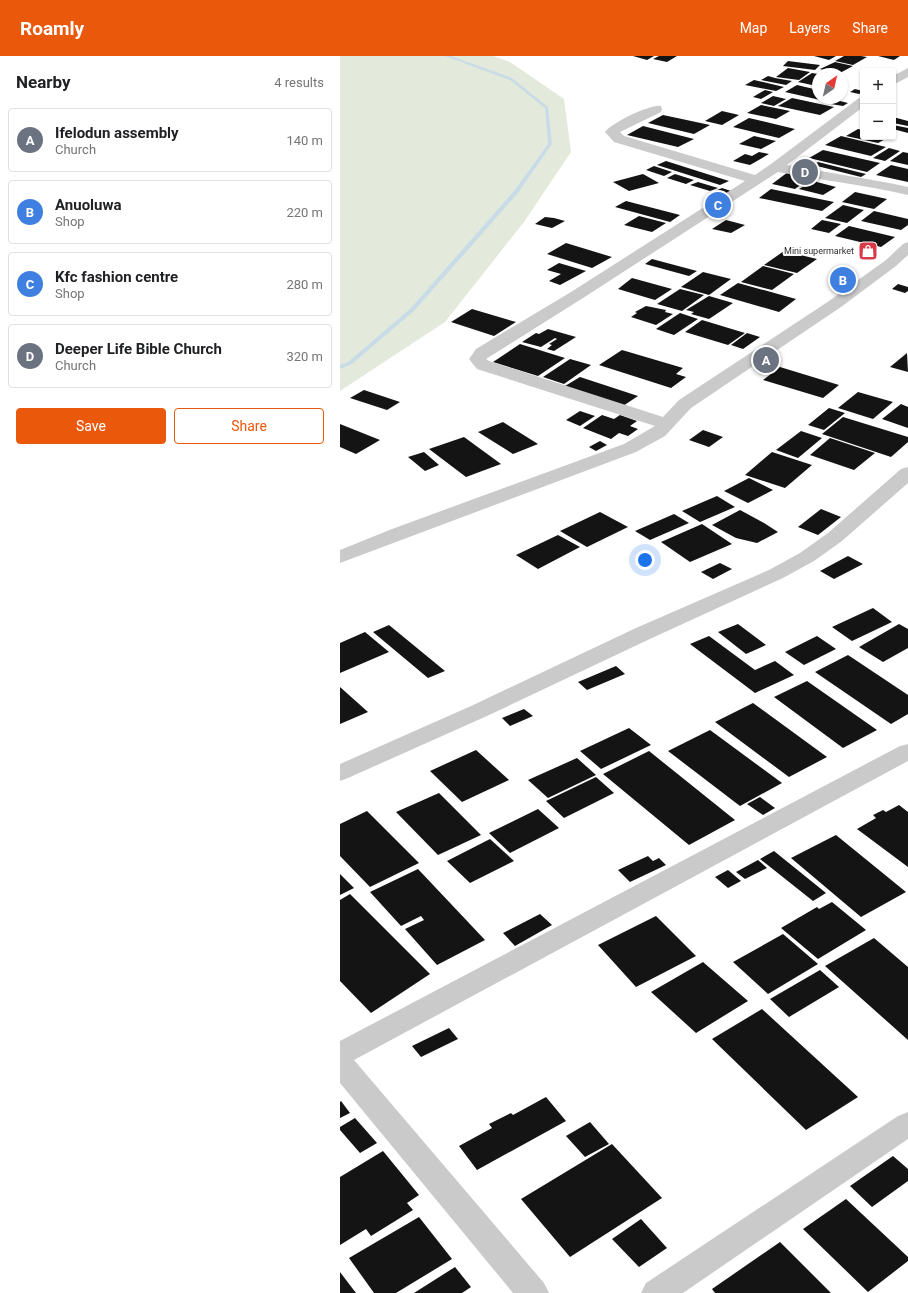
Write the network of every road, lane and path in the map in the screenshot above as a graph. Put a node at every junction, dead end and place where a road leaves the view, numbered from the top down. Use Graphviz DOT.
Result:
graph roads {
  1 [pos="908,72"];
  2 [pos="896,79"];
  3 [pos="860,103"];
  4 [pos="656,109"];
  5 [pos="776,167"];
  6 [pos="755,179"];
  7 [pos="908,191"];
  8 [pos="908,247"];
  9 [pos="666,424"];
  10 [pos="908,473"];
  11 [pos="340,557"];
  12 [pos="908,751"];
  13 [pos="340,773"];
  14 [pos="340,1054"];
  15 [pos="340,1064"];
  16 [pos="908,1124"];
  17 [pos="533,1293"];
  18 [pos="657,1293"];
  1 -- 2 [label="street"];
  3 -- 5 [label="street"];
  4 -- 6 [label="street"];
  5 -- 6 [label="street"];
  5 -- 7 [label="street"];
  6 -- 9 [label="street"];
  8 -- 9 [label="street"];
  9 -- 11 [label="street"];
  10 -- 13 [label="street"];
  12 -- 14 [label="street"];
  15 -- 17 [label="street"];
  16 -- 18 [label="street"];
}
